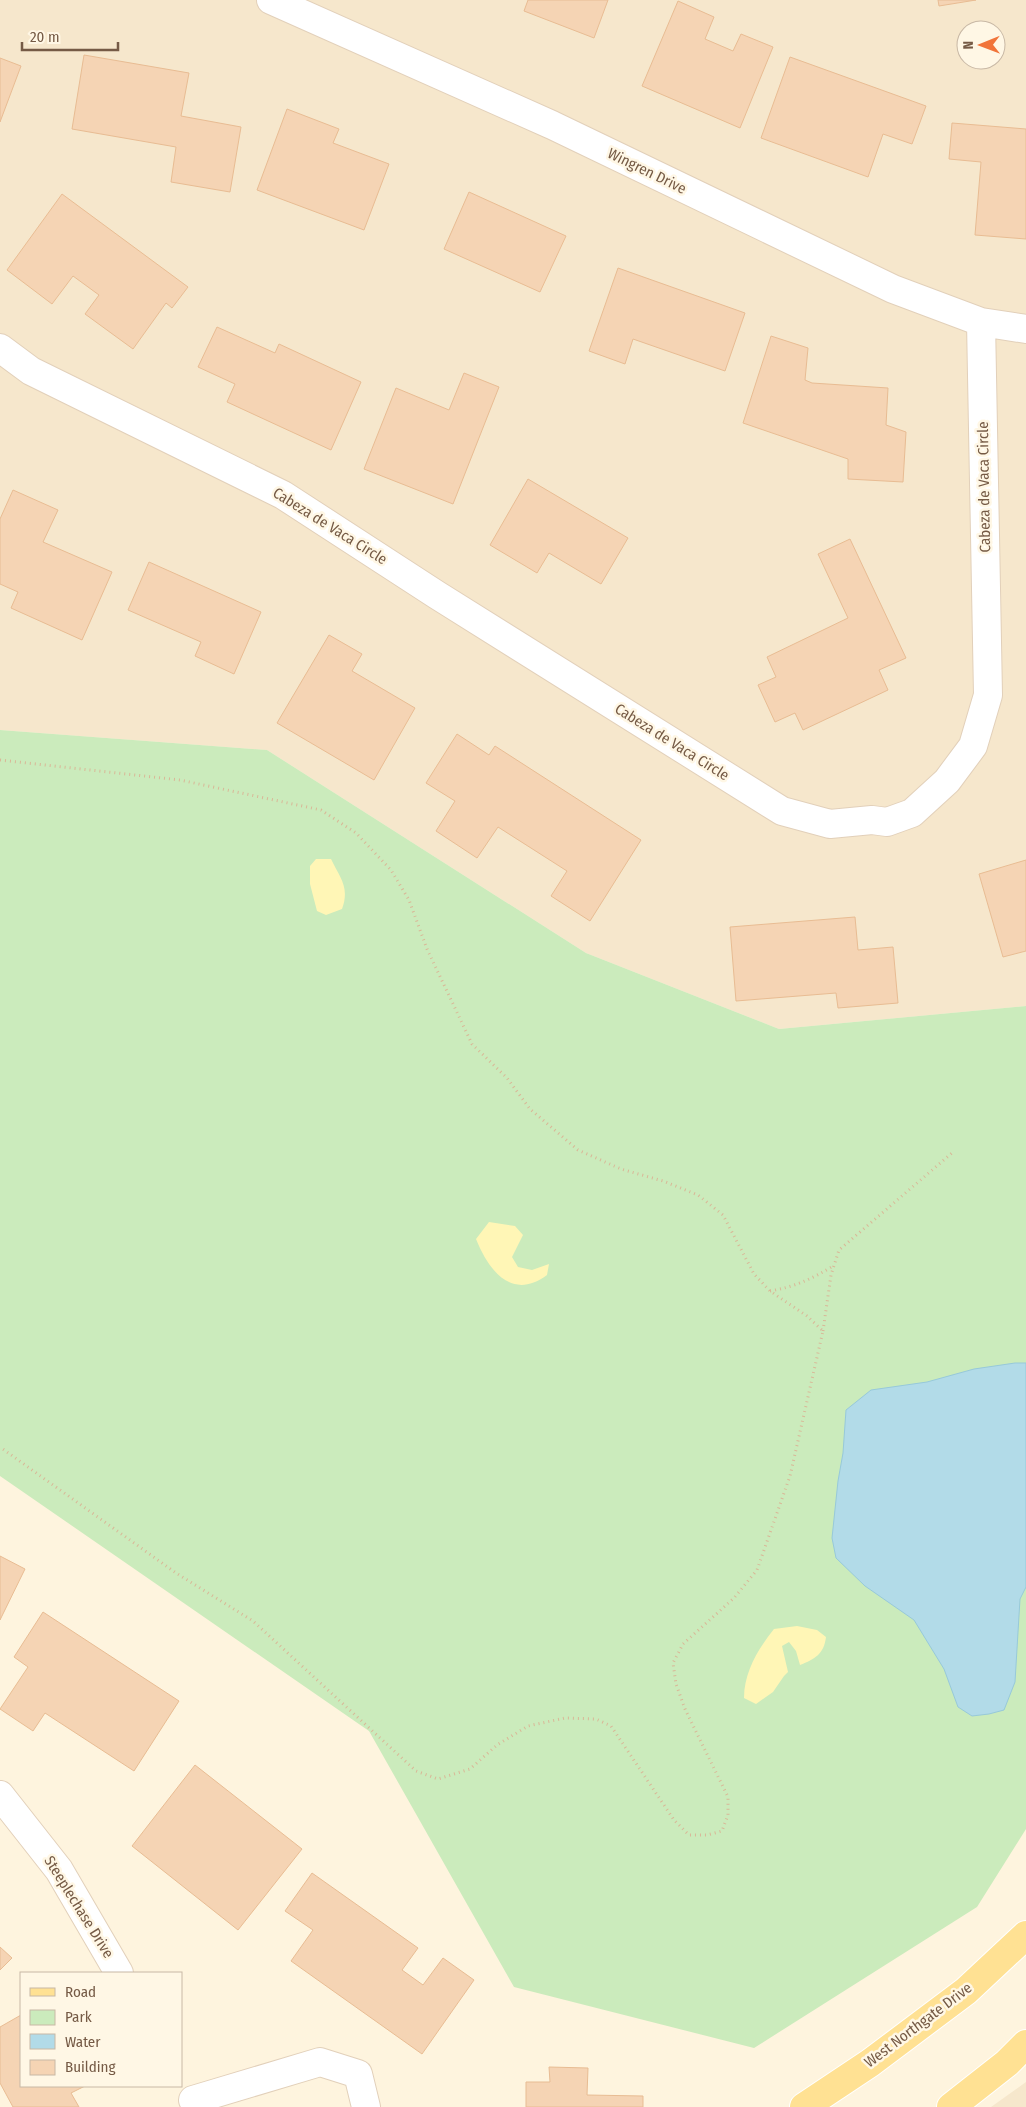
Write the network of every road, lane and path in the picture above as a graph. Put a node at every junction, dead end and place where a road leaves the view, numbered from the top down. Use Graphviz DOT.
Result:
graph roads {
  1 [pos="271,0"];
  2 [pos="981,322"];
  3 [pos="1026,329"];
  4 [pos="0,348"];
  5 [pos="0,760"];
  6 [pos="952,1153"];
  7 [pos="834,1266"];
  8 [pos="770,1291"];
  9 [pos="823,1331"];
  10 [pos="0,1447"];
  11 [pos="0,1795"];
  12 [pos="1026,1936"];
  13 [pos="118,1972"];
  14 [pos="1026,2044"];
  15 [pos="190,2096"];
  16 [pos="366,2107"];
  17 [pos="804,2107"];
  18 [pos="951,2107"];
  1 -- 2 [label="street, Wingren Drive"];
  2 -- 3 [label="street, Wingren Drive"];
  2 -- 4 [label="street, Cabeza de Vaca Circle"];
  5 -- 8 [label="path"];
  6 -- 7 [label="path"];
  7 -- 8 [label="path"];
  7 -- 9 [label="path"];
  8 -- 9 [label="path"];
  9 -- 10 [label="path"];
  11 -- 13 [label="street, Steeplechase Drive"];
  12 -- 17 [label="main road, West Northgate Drive"];
  14 -- 18 [label="main road"];
  15 -- 16 [label="street"];
}
